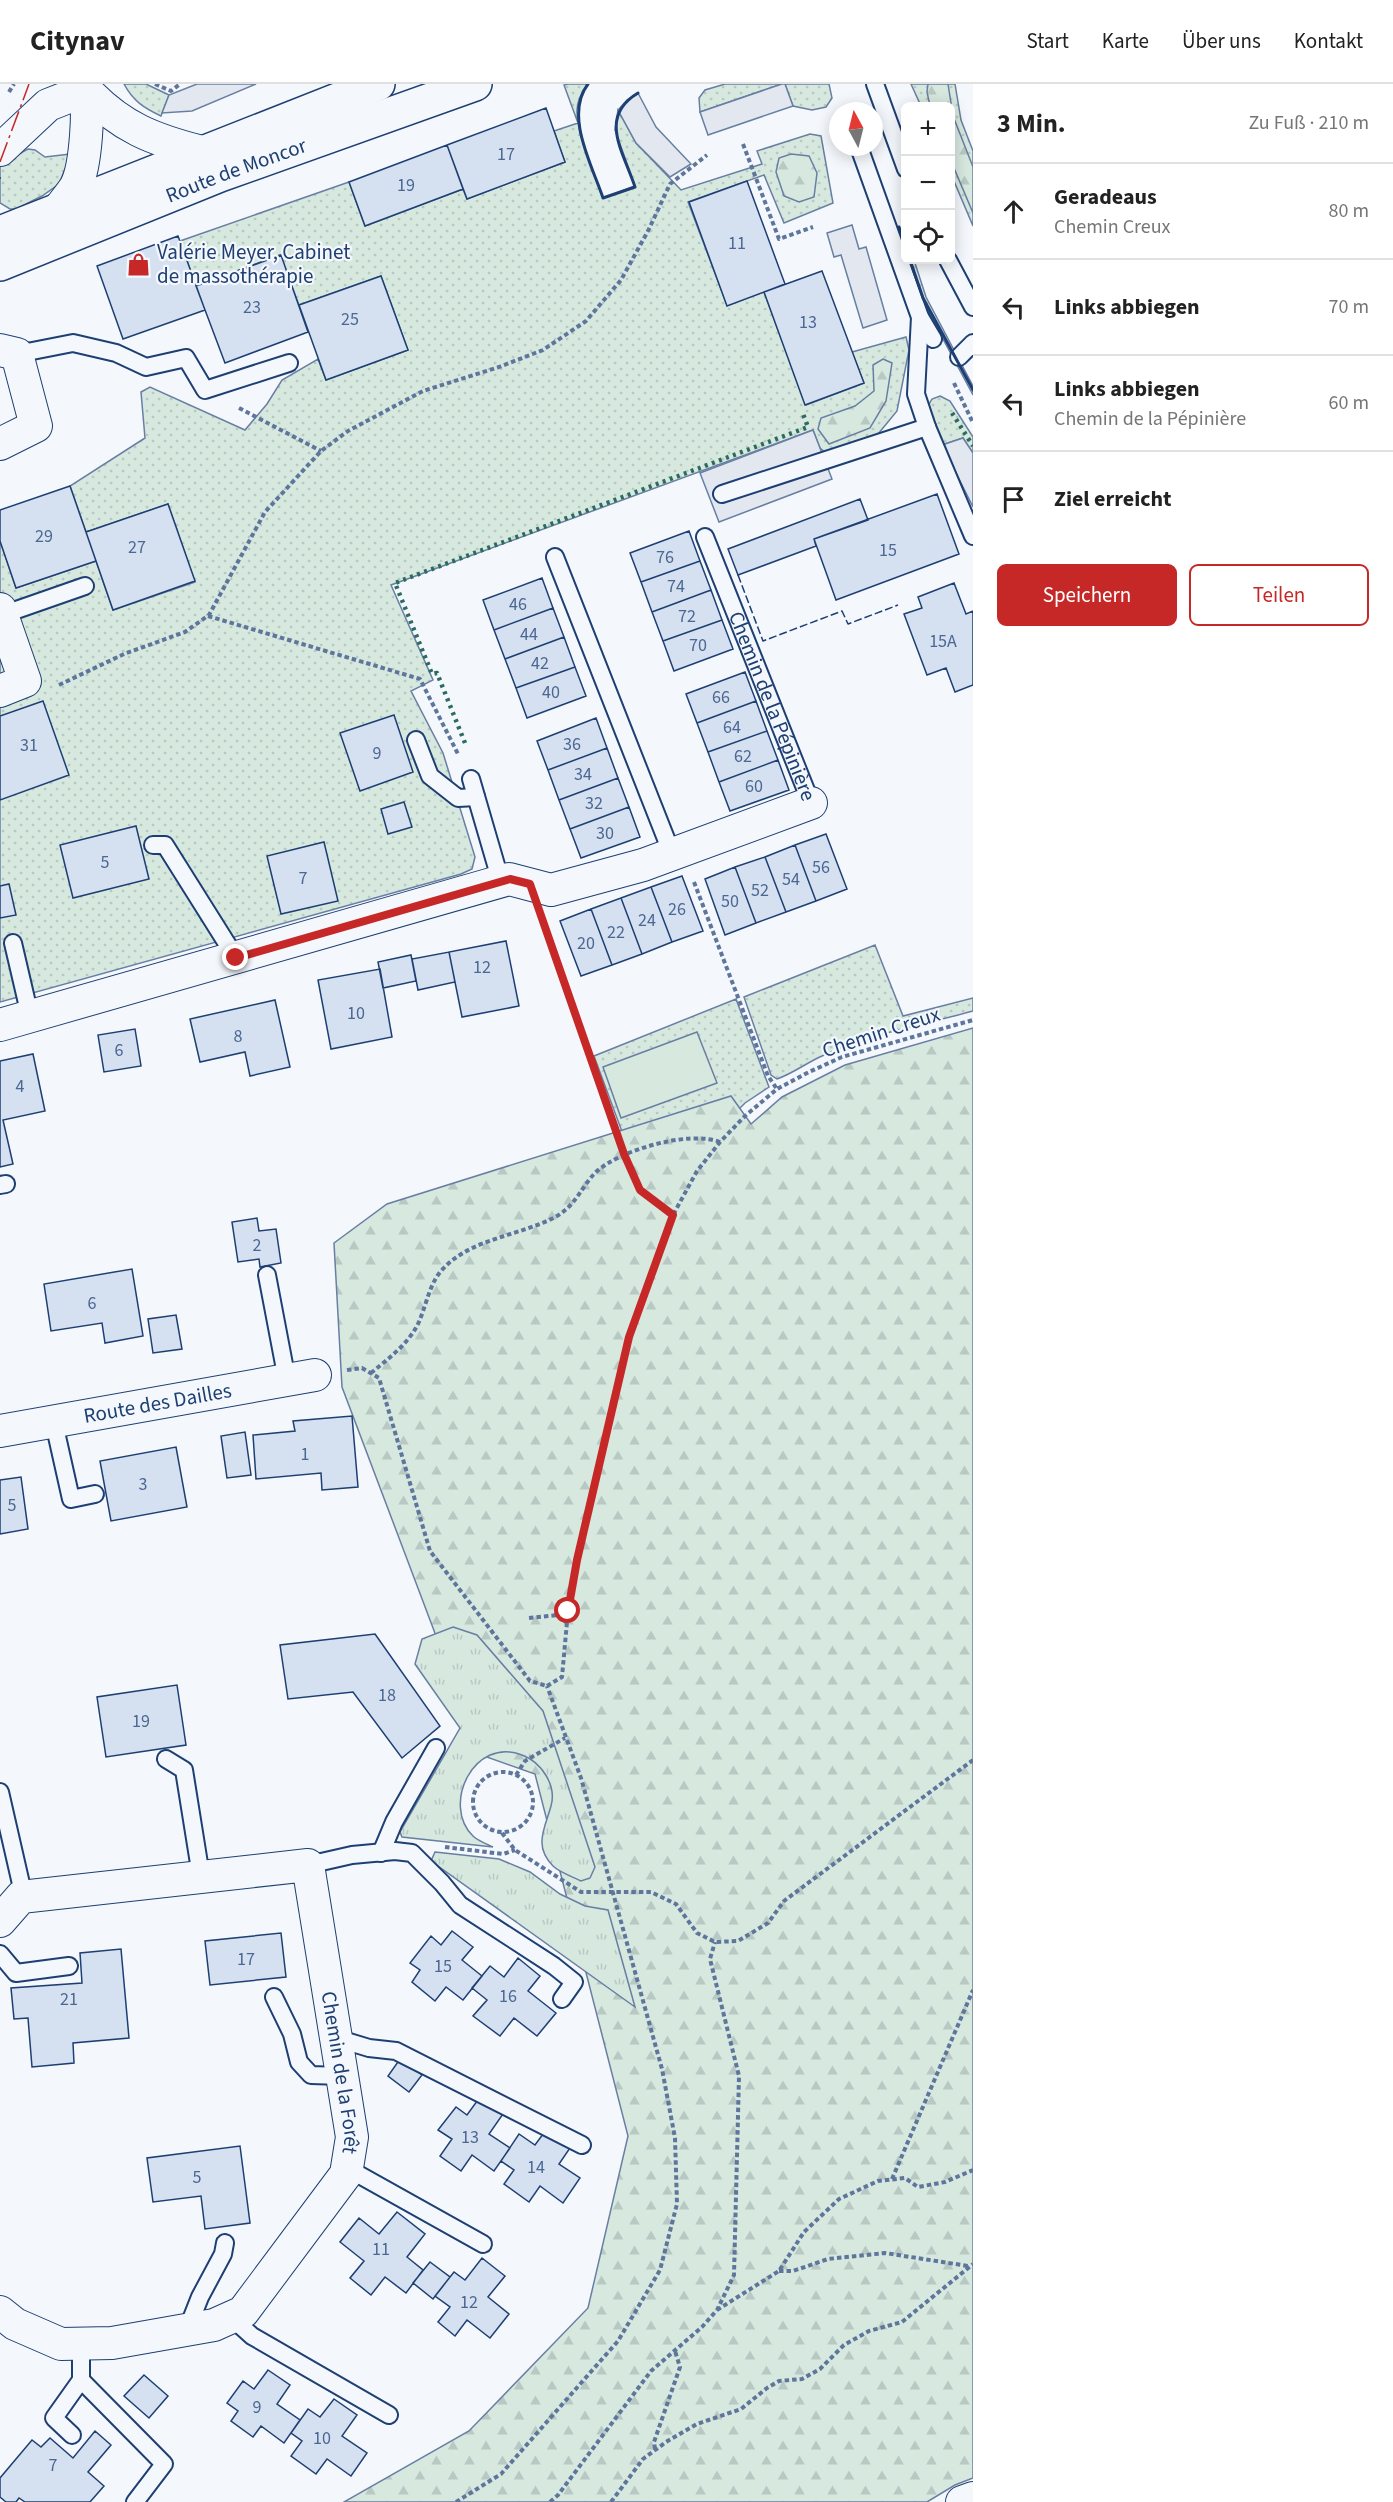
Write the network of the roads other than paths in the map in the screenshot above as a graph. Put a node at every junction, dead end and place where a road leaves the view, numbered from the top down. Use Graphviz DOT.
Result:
graph roads {
  1 [pos="378,84"];
  2 [pos="475,84"];
  3 [pos="875,84"];
  4 [pos="85,87"];
  5 [pos="0,150"];
  6 [pos="202,152"];
  7 [pos="862,156"];
  8 [pos="901,156"];
  9 [pos="59,209"];
  10 [pos="0,233"];
  11 [pos="0,264"];
  12 [pos="950,264"];
  13 [pos="973,307"];
  14 [pos="920,317"];
  15 [pos="933,339"];
  16 [pos="973,343"];
  17 [pos="9,352"];
  18 [pos="959,357"];
  19 [pos="289,363"];
  20 [pos="927,427"];
  21 [pos="0,444"];
  22 [pos="723,494"];
  23 [pos="973,536"];
  24 [pos="705,537"];
  25 [pos="555,557"];
  26 [pos="85,586"];
  27 [pos="1,612"];
  28 [pos="13,686"];
  29 [pos="416,740"];
  30 [pos="471,779"];
  31 [pos="476,797"];
  32 [pos="811,803"];
  33 [pos="153,845"];
  34 [pos="677,852"];
  35 [pos="516,883"];
  36 [pos="13,943"];
  37 [pos="236,958"];
  38 [pos="30,1016"];
  39 [pos="0,1025"];
  40 [pos="267,1275"];
  41 [pos="301,1378"];
  42 [pos="54,1423"];
  43 [pos="0,1431"];
  44 [pos="95,1494"];
  45 [pos="436,1748"];
  46 [pos="166,1759"];
  47 [pos="0,1792"];
  48 [pos="381,1852"];
  49 [pos="308,1864"];
  50 [pos="201,1876"];
  51 [pos="24,1897"];
  52 [pos="0,1921"];
  53 [pos="0,1954"];
  54 [pos="69,1966"];
  55 [pos="274,1997"];
  56 [pos="562,1999"];
  57 [pos="336,2038"];
  58 [pos="342,2076"];
  59 [pos="582,2145"];
  60 [pos="347,2168"];
  61 [pos="225,2243"];
  62 [pos="483,2244"];
  63 [pos="0,2312"];
  64 [pos="231,2317"];
  65 [pos="187,2330"];
  66 [pos="81,2344"];
  67 [pos="81,2380"];
  68 [pos="389,2415"];
  69 [pos="72,2435"];
  70 [pos="973,2498"];
  71 [pos="135,2502"];
  72 [pos="962,2502"];
  1 -- 6 [label="main road, Route de Moncor"];
  2 -- 11 [label="main road, Route de Moncor"];
  3 -- 8 [label="lane"];
  4 -- 5 [label="street"];
  4 -- 6 [label="street"];
  4 -- 9 [label="street"];
  6 -- 9 [label="main road, Route de Moncor"];
  7 -- 14 [label="lane"];
  9 -- 10 [label="main road, Route de Moncor"];
  12 -- 13 [label="lane"];
  14 -- 15 [label="lane"];
  14 -- 20 [label="lane"];
  16 -- 18 [label="lane"];
  17 -- 19 [label="lane"];
  17 -- 21 [label="street"];
  20 -- 22 [label="lane"];
  20 -- 23 [label="lane"];
  24 -- 32 [label="lane, Chemin de la Pépinière"];
  25 -- 34 [label="lane"];
  26 -- 27 [label="lane"];
  27 -- 28 [label="street"];
  29 -- 31 [label="lane"];
  30 -- 31 [label="lane"];
  31 -- 35 [label="lane"];
  32 -- 34 [label="street, Chemin de la Pépinière"];
  33 -- 37 [label="lane"];
  34 -- 35 [label="street, Chemin de la Pépinière"];
  35 -- 37 [label="street, Chemin de la Pépinière"];
  36 -- 38 [label="lane"];
  37 -- 38 [label="street, Chemin de la Pépinière"];
  38 -- 39 [label="street, Chemin de la Pépinière"];
  40 -- 41 [label="lane"];
  41 -- 42 [label="street, Route des Dailles"];
  42 -- 43 [label="street, Route des Dailles"];
  42 -- 44 [label="lane"];
  45 -- 48 [label="lane"];
  46 -- 50 [label="lane"];
  47 -- 51 [label="lane"];
  48 -- 49 [label="lane"];
  48 -- 56 [label="lane"];
  49 -- 50 [label="street"];
  49 -- 57 [label="street, Chemin de la Forêt"];
  50 -- 51 [label="street"];
  51 -- 52 [label="street"];
  53 -- 54 [label="lane"];
  55 -- 58 [label="lane"];
  57 -- 58 [label="street, Chemin de la Forêt"];
  57 -- 59 [label="lane"];
  58 -- 60 [label="street, Chemin de la Forêt"];
  60 -- 62 [label="lane"];
  60 -- 64 [label="street, Chemin de la Forêt"];
  61 -- 65 [label="lane"];
  63 -- 66 [label="street, Chemin de la Forêt"];
  64 -- 65 [label="street, Chemin de la Forêt"];
  64 -- 68 [label="lane"];
  65 -- 66 [label="street, Chemin de la Forêt"];
  66 -- 67 [label="lane"];
  67 -- 69 [label="lane"];
  67 -- 71 [label="lane"];
  70 -- 72 [label="street"];
}
